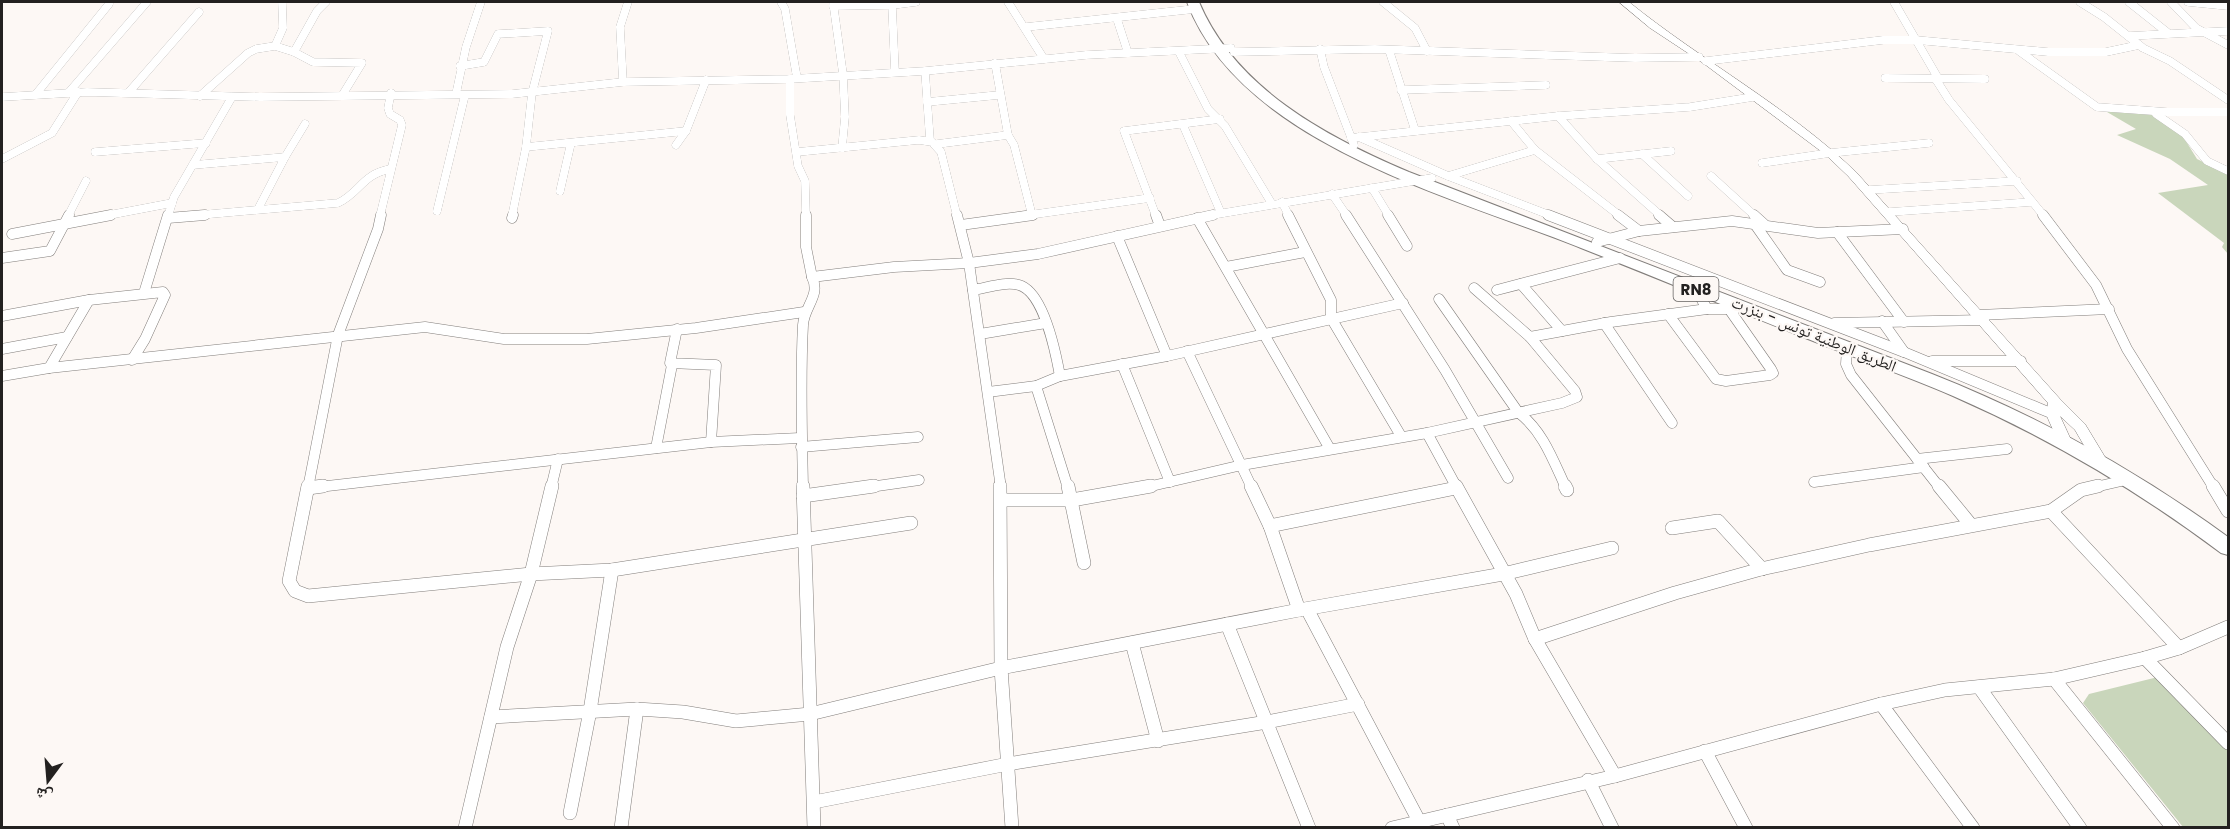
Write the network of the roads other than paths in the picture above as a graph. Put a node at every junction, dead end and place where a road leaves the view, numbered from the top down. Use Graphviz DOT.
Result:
graph roads {
  1 [pos="147,2"];
  2 [pos="282,2"];
  3 [pos="327,2"];
  4 [pos="481,2"];
  5 [pos="628,2"];
  6 [pos="781,2"];
  7 [pos="916,2"];
  8 [pos="1008,2"];
  9 [pos="1383,2"];
  10 [pos="1624,2"];
  11 [pos="1894,2"];
  12 [pos="2080,2"];
  13 [pos="2129,2"];
  14 [pos="2171,2"];
  15 [pos="2188,2"];
  16 [pos="109,4"];
  17 [pos="833,4"];
  18 [pos="1197,4"];
  19 [pos="892,5"];
  20 [pos="2229,6"];
  21 [pos="199,12"];
  22 [pos="1117,19"];
  23 [pos="1026,27"];
  24 [pos="2229,31"];
  25 [pos="2203,32"];
  26 [pos="2168,33"];
  27 [pos="2128,36"];
  28 [pos="1916,40"];
  29 [pos="2139,45"];
  30 [pos="2229,45"];
  31 [pos="275,46"];
  32 [pos="1320,49"];
  33 [pos="1228,50"];
  34 [pos="1389,50"];
  35 [pos="1427,51"];
  36 [pos="2018,51"];
  37 [pos="294,52"];
  38 [pos="1179,52"];
  39 [pos="1128,53"];
  40 [pos="1044,59"];
  41 [pos="1702,59"];
  42 [pos="995,63"];
  43 [pos="460,66"];
  44 [pos="925,71"];
  45 [pos="895,72"];
  46 [pos="843,74"];
  47 [pos="793,78"];
  48 [pos="1885,78"];
  49 [pos="1937,78"];
  50 [pos="1985,79"];
  51 [pos="706,80"];
  52 [pos="623,82"];
  53 [pos="1546,85"];
  54 [pos="1401,90"];
  55 [pos="73,92"];
  56 [pos="129,92"];
  57 [pos="391,93"];
  58 [pos="532,93"];
  59 [pos="36,94"];
  60 [pos="343,94"];
  61 [pos="461,94"];
  62 [pos="999,95"];
  63 [pos="200,96"];
  64 [pos="2,97"];
  65 [pos="232,97"];
  66 [pos="1753,97"];
  67 [pos="2229,100"];
  68 [pos="927,102"];
  69 [pos="2150,111"];
  70 [pos="2229,112"];
  71 [pos="1557,116"];
  72 [pos="1220,119"];
  73 [pos="1511,121"];
  74 [pos="305,124"];
  75 [pos="1183,125"];
  76 [pos="686,130"];
  77 [pos="1415,130"];
  78 [pos="1008,135"];
  79 [pos="1355,140"];
  80 [pos="206,142"];
  81 [pos="934,142"];
  82 [pos="571,143"];
  83 [pos="1929,143"];
  84 [pos="676,145"];
  85 [pos="526,147"];
  86 [pos="842,148"];
  87 [pos="1535,150"];
  88 [pos="1671,151"];
  89 [pos="94,152"];
  90 [pos="797,152"];
  91 [pos="1830,153"];
  92 [pos="1642,154"];
  93 [pos="285,157"];
  94 [pos="2,159"];
  95 [pos="1597,159"];
  96 [pos="1762,163"];
  97 [pos="193,165"];
  98 [pos="390,169"];
  99 [pos="2229,171"];
  100 [pos="1711,176"];
  101 [pos="1433,178"];
  102 [pos="86,181"];
  103 [pos="2017,181"];
  104 [pos="1372,188"];
  105 [pos="1868,190"];
  106 [pos="560,191"];
  107 [pos="1332,194"];
  108 [pos="1688,196"];
  109 [pos="1150,198"];
  110 [pos="2032,202"];
  111 [pos="172,203"];
  112 [pos="1277,203"];
  113 [pos="258,209"];
  114 [pos="436,211"];
  115 [pos="1889,212"];
  116 [pos="1221,213"];
  117 [pos="1032,215"];
  118 [pos="168,218"];
  119 [pos="512,218"];
  120 [pos="1197,218"];
  121 [pos="1754,223"];
  122 [pos="63,224"];
  123 [pos="961,225"];
  124 [pos="1764,225"];
  125 [pos="1160,226"];
  126 [pos="1673,227"];
  127 [pos="1903,229"];
  128 [pos="1639,231"];
  129 [pos="1837,232"];
  130 [pos="12,234"];
  131 [pos="1117,236"];
  132 [pos="1604,240"];
  133 [pos="1407,246"];
  134 [pos="1305,252"];
  135 [pos="2,258"];
  136 [pos="1620,258"];
  137 [pos="969,264"];
  138 [pos="1226,267"];
  139 [pos="1664,272"];
  140 [pos="812,277"];
  141 [pos="1820,282"];
  142 [pos="1521,284"];
  143 [pos="1474,288"];
  144 [pos="1696,289"];
  145 [pos="973,290"];
  146 [pos="1497,290"];
  147 [pos="144,293"];
  148 [pos="1439,299"];
  149 [pos="88,300"];
  150 [pos="1403,303"];
  151 [pos="1707,309"];
  152 [pos="1729,309"];
  153 [pos="1752,309"];
  154 [pos="2109,309"];
  155 [pos="804,312"];
  156 [pos="1668,314"];
  157 [pos="2,316"];
  158 [pos="1982,317"];
  159 [pos="1330,318"];
  160 [pos="1882,321"];
  161 [pos="1904,322"];
  162 [pos="1046,323"];
  163 [pos="1604,323"];
  164 [pos="1829,323"];
  165 [pos="677,329"];
  166 [pos="1562,331"];
  167 [pos="1263,333"];
  168 [pos="980,334"];
  169 [pos="338,335"];
  170 [pos="67,337"];
  171 [pos="1530,338"];
  172 [pos="1847,348"];
  173 [pos="2,349"];
  174 [pos="1187,351"];
  175 [pos="1904,352"];
  176 [pos="1167,356"];
  177 [pos="132,360"];
  178 [pos="2021,361"];
  179 [pos="1925,362"];
  180 [pos="1122,364"];
  181 [pos="672,365"];
  182 [pos="50,368"];
  183 [pos="2,376"];
  184 [pos="1060,376"];
  185 [pos="1036,386"];
  186 [pos="988,392"];
  187 [pos="1518,412"];
  188 [pos="1477,422"];
  189 [pos="2058,422"];
  190 [pos="1672,423"];
  191 [pos="1427,433"];
  192 [pos="1401,436"];
  193 [pos="918,437"];
  194 [pos="711,442"];
  195 [pos="801,443"];
  196 [pos="656,448"];
  197 [pos="2007,448"];
  198 [pos="1330,449"];
  199 [pos="2098,455"];
  200 [pos="558,459"];
  201 [pos="1921,463"];
  202 [pos="1242,465"];
  203 [pos="1508,478"];
  204 [pos="2132,479"];
  205 [pos="919,480"];
  206 [pos="1170,482"];
  207 [pos="1814,482"];
  208 [pos="308,488"];
  209 [pos="1456,488"];
  210 [pos="1567,490"];
  211 [pos="803,496"];
  212 [pos="1002,500"];
  213 [pos="1072,500"];
  214 [pos="2051,511"];
  215 [pos="2229,511"];
  216 [pos="911,523"];
  217 [pos="1971,525"];
  218 [pos="1270,526"];
  219 [pos="1672,528"];
  220 [pos="2229,537"];
  221 [pos="805,541"];
  222 [pos="2229,547"];
  223 [pos="1612,548"];
  224 [pos="1084,563"];
  225 [pos="1762,569"];
  226 [pos="612,570"];
  227 [pos="531,574"];
  228 [pos="1503,574"];
  229 [pos="1303,610"];
  230 [pos="1227,624"];
  231 [pos="2229,627"];
  232 [pos="1535,639"];
  233 [pos="1132,643"];
  234 [pos="2179,648"];
  235 [pos="2145,658"];
  236 [pos="1001,668"];
  237 [pos="2054,679"];
  238 [pos="1979,687"];
  239 [pos="1358,704"];
  240 [pos="1881,704"];
  241 [pos="637,710"];
  242 [pos="590,711"];
  243 [pos="810,714"];
  244 [pos="491,717"];
  245 [pos="1267,722"];
  246 [pos="1158,741"];
  247 [pos="2229,743"];
  248 [pos="1705,752"];
  249 [pos="1008,764"];
  250 [pos="1615,776"];
  251 [pos="1588,780"];
  252 [pos="814,802"];
  253 [pos="570,813"];
  254 [pos="1419,821"];
  255 [pos="1450,821"];
  256 [pos="465,828"];
  257 [pos="621,828"];
  258 [pos="814,828"];
  259 [pos="1012,828"];
  260 [pos="1309,828"];
  261 [pos="1392,828"];
  262 [pos="1612,828"];
  263 [pos="1746,828"];
  264 [pos="1973,828"];
  265 [pos="2080,828"];
  266 [pos="2173,828"];
  1 -- 55 [label="street"];
  2 -- 31 [label="street"];
  3 -- 37 [label="street"];
  4 -- 43 [label="street"];
  5 -- 52 [label="street"];
  6 -- 47 [label="street"];
  7 -- 19 [label="street"];
  8 -- 23 [label="street"];
  9 -- 35 [label="street"];
  10 -- 41 [label="street"];
  11 -- 28 [label="street"];
  12 -- 27 [label="street"];
  13 -- 26 [label="street"];
  14 -- 25 [label="street"];
  15 -- 20 [label="street"];
  16 -- 59 [label="street"];
  17 -- 19 [label="street"];
  17 -- 46 [label="street"];
  18 -- 22 [label="street"];
  18 -- 33 [label="main road, الطريق الوطنية تونس - بنزرت / RN8"];
  19 -- 45 [label="street"];
  21 -- 56 [label="street"];
  22 -- 23 [label="street"];
  22 -- 39 [label="street"];
  23 -- 40 [label="street"];
  24 -- 25 [label="street"];
  25 -- 26 [label="street"];
  25 -- 30 [label="street"];
  26 -- 27 [label="street"];
  27 -- 29 [label="street"];
  28 -- 36 [label="street"];
  28 -- 41 [label="street"];
  28 -- 49 [label="street"];
  29 -- 36 [label="street"];
  29 -- 67 [label="street"];
  31 -- 37 [label="street"];
  31 -- 63 [label="street"];
  32 -- 33 [label="street"];
  32 -- 34 [label="street"];
  32 -- 79 [label="street"];
  33 -- 38 [label="street"];
  33 -- 79 [label="main road, الطريق الوطنية تونس - بنزرت / RN8"];
  33 -- 101 [label="main road, الطريق الوطنية تونس - بنزرت / RN8"];
  34 -- 35 [label="street"];
  34 -- 54 [label="street"];
  35 -- 41 [label="street"];
  36 -- 69 [label="street"];
  37 -- 60 [label="street"];
  38 -- 39 [label="street"];
  38 -- 72 [label="street"];
  39 -- 40 [label="street"];
  40 -- 42 [label="street"];
  41 -- 66 [label="street"];
  42 -- 44 [label="street"];
  42 -- 62 [label="street"];
  43 -- 58 [label="street"];
  43 -- 61 [label="street"];
  44 -- 45 [label="street"];
  44 -- 68 [label="street"];
  45 -- 46 [label="street"];
  46 -- 47 [label="street"];
  46 -- 86 [label="street"];
  47 -- 51 [label="street"];
  47 -- 90 [label="street"];
  48 -- 49 [label="street"];
  49 -- 50 [label="street"];
  49 -- 103 [label="street"];
  51 -- 52 [label="street"];
  51 -- 76 [label="street"];
  52 -- 58 [label="street"];
  53 -- 54 [label="street"];
  54 -- 77 [label="street"];
  55 -- 56 [label="street"];
  55 -- 59 [label="street"];
  55 -- 94 [label="street"];
  56 -- 63 [label="street"];
  57 -- 60 [label="street"];
  57 -- 61 [label="street"];
  57 -- 98 [label="street"];
  58 -- 61 [label="street"];
  58 -- 85 [label="street"];
  59 -- 64 [label="street"];
  60 -- 65 [label="street"];
  61 -- 114 [label="street"];
  62 -- 68 [label="street"];
  62 -- 78 [label="street"];
  63 -- 65 [label="street"];
  65 -- 80 [label="street"];
  66 -- 71 [label="street"];
  66 -- 91 [label="street"];
  68 -- 81 [label="street"];
  69 -- 70 [label="street"];
  69 -- 99 [label="street"];
  71 -- 73 [label="street"];
  71 -- 95 [label="street"];
  72 -- 75 [label="street"];
  72 -- 112 [label="street"];
  73 -- 77 [label="street"];
  73 -- 87 [label="street"];
  74 -- 93 [label="street"];
  75 -- 109 [label="street"];
  75 -- 116 [label="street"];
  76 -- 82 [label="street"];
  76 -- 84 [label="street"];
  77 -- 79 [label="street"];
  78 -- 81 [label="street"];
  78 -- 117 [label="street"];
  79 -- 101 [label="main road, الطريق الوطنية تونس - بنزرت / RN8"];
  80 -- 89 [label="street"];
  80 -- 97 [label="street"];
  81 -- 86 [label="street"];
  81 -- 123 [label="street"];
  82 -- 85 [label="street"];
  82 -- 106 [label="street"];
  83 -- 91 [label="street"];
  85 -- 119 [label="street"];
  86 -- 90 [label="street"];
  87 -- 101 [label="street"];
  87 -- 128 [label="street"];
  88 -- 92 [label="street"];
  90 -- 140 [label="street"];
  91 -- 96 [label="street"];
  91 -- 105 [label="street"];
  92 -- 95 [label="street"];
  92 -- 108 [label="street"];
  93 -- 97 [label="street"];
  93 -- 113 [label="street"];
  95 -- 126 [label="street"];
  97 -- 111 [label="street"];
  98 -- 113 [label="street"];
  98 -- 169 [label="street"];
  100 -- 124 [label="street"];
  101 -- 104 [label="street"];
  101 -- 132 [label="main road, الطريق الوطنية تونس - بنزرت / RN8"];
  101 -- 136 [label="main road, الطريق الوطنية تونس - بنزرت / RN8"];
  102 -- 122 [label="street"];
  103 -- 105 [label="street"];
  103 -- 110 [label="street"];
  104 -- 107 [label="street"];
  104 -- 133 [label="street"];
  105 -- 115 [label="street"];
  107 -- 112 [label="street"];
  107 -- 150 [label="street"];
  109 -- 117 [label="street"];
  109 -- 125 [label="street"];
  110 -- 115 [label="street"];
  110 -- 154 [label="street"];
  111 -- 118 [label="street"];
  111 -- 122 [label="street"];
  112 -- 116 [label="street"];
  112 -- 134 [label="street"];
  113 -- 118 [label="street"];
  115 -- 127 [label="street"];
  116 -- 120 [label="street"];
  117 -- 123 [label="street"];
  118 -- 147 [label="street"];
  120 -- 125 [label="street"];
  120 -- 138 [label="street"];
  121 -- 124 [label="street"];
  121 -- 126 [label="street"];
  121 -- 141 [label="street"];
  122 -- 130 [label="street"];
  122 -- 135 [label="street"];
  123 -- 137 [label="street"];
  124 -- 129 [label="street"];
  125 -- 131 [label="street"];
  126 -- 128 [label="street"];
  127 -- 129 [label="street"];
  127 -- 158 [label="street"];
  128 -- 132 [label="street"];
  129 -- 161 [label="street"];
  131 -- 137 [label="street"];
  131 -- 176 [label="street"];
  132 -- 139 [label="main road, الطريق الوطنية تونس - بنزرت / RN8"];
  132 -- 164 [label="street"];
  134 -- 138 [label="street"];
  134 -- 159 [label="street"];
  136 -- 139 [label="main road, الطريق الوطنية تونس - بنزرت / RN8"];
  136 -- 142 [label="street"];
  137 -- 140 [label="street"];
  137 -- 145 [label="street"];
  138 -- 167 [label="street"];
  139 -- 144 [label="main road, الطريق الوطنية تونس - بنزرت / RN8"];
  139 -- 189 [label="main road, الطريق الوطنية تونس - بنزرت / RN8"];
  140 -- 155 [label="street"];
  142 -- 146 [label="street"];
  142 -- 166 [label="street"];
  143 -- 171 [label="street"];
  144 -- 151 [label="street"];
  144 -- 153 [label="main road, الطريق الوطنية تونس - بنزرت / RN8"];
  145 -- 162 [label="street"];
  145 -- 168 [label="street"];
  147 -- 149 [label="street"];
  147 -- 177 [label="street"];
  148 -- 187 [label="street"];
  149 -- 157 [label="street"];
  149 -- 170 [label="street"];
  150 -- 159 [label="street"];
  150 -- 188 [label="street"];
  151 -- 152 [label="street"];
  151 -- 156 [label="street"];
  152 -- 153 [label="street"];
  152 -- 156 [label="street"];
  153 -- 172 [label="main road, الطريق الوطنية تونس - بنزرت / RN8"];
  154 -- 158 [label="street"];
  154 -- 215 [label="street"];
  155 -- 165 [label="street"];
  155 -- 195 [label="street"];
  156 -- 163 [label="street"];
  158 -- 161 [label="street"];
  158 -- 178 [label="street"];
  159 -- 167 [label="street"];
  159 -- 192 [label="street"];
  160 -- 161 [label="street"];
  160 -- 164 [label="street"];
  160 -- 175 [label="street"];
  162 -- 168 [label="street"];
  162 -- 184 [label="street"];
  163 -- 166 [label="street"];
  163 -- 190 [label="street"];
  164 -- 175 [label="street"];
  165 -- 169 [label="street"];
  165 -- 181 [label="street"];
  166 -- 171 [label="street"];
  167 -- 174 [label="street"];
  167 -- 198 [label="street"];
  168 -- 186 [label="street"];
  169 -- 177 [label="street"];
  169 -- 208 [label="street"];
  170 -- 173 [label="street"];
  170 -- 182 [label="street"];
  171 -- 187 [label="street"];
  172 -- 189 [label="main road, الطريق الوطنية تونس - بنزرت / RN8"];
  172 -- 201 [label="street"];
  174 -- 176 [label="street"];
  174 -- 202 [label="street"];
  175 -- 179 [label="street"];
  176 -- 180 [label="street"];
  177 -- 182 [label="street"];
  178 -- 179 [label="street"];
  178 -- 189 [label="street"];
  179 -- 189 [label="street"];
  180 -- 184 [label="street"];
  180 -- 206 [label="street"];
  181 -- 194 [label="street"];
  181 -- 196 [label="street"];
  182 -- 183 [label="street"];
  184 -- 185 [label="street"];
  185 -- 186 [label="street"];
  185 -- 213 [label="street"];
  186 -- 212 [label="street"];
  187 -- 188 [label="street"];
  187 -- 210 [label="street"];
  188 -- 191 [label="street"];
  188 -- 203 [label="street"];
  189 -- 199 [label="main road, الطريق الوطنية تونس - بنزرت / RN8"];
  189 -- 199 [label="street"];
  191 -- 192 [label="street"];
  191 -- 209 [label="street"];
  192 -- 198 [label="street"];
  193 -- 195 [label="street"];
  194 -- 195 [label="street"];
  194 -- 196 [label="street"];
  195 -- 211 [label="street"];
  196 -- 200 [label="street"];
  197 -- 201 [label="street"];
  198 -- 202 [label="street"];
  199 -- 204 [label="main road, الطريق الوطنية تونس - بنزرت / RN8"];
  199 -- 220 [label="main road, الطريق الوطنية تونس - بنزرت / RN8"];
  200 -- 208 [label="street"];
  200 -- 227 [label="street"];
  201 -- 207 [label="street"];
  201 -- 217 [label="street"];
  202 -- 206 [label="street"];
  202 -- 218 [label="street"];
  204 -- 214 [label="street"];
  204 -- 222 [label="main road, الطريق الوطنية تونس - بنزرت / RN8"];
  205 -- 211 [label="street"];
  206 -- 213 [label="street"];
  208 -- 227 [label="street"];
  209 -- 218 [label="street"];
  209 -- 228 [label="street"];
  211 -- 221 [label="street"];
  212 -- 213 [label="street"];
  212 -- 236 [label="street"];
  213 -- 224 [label="street"];
  214 -- 217 [label="street"];
  214 -- 234 [label="street"];
  216 -- 221 [label="street"];
  217 -- 225 [label="street"];
  218 -- 229 [label="street"];
  219 -- 225 [label="street"];
  221 -- 226 [label="street"];
  221 -- 243 [label="street"];
  223 -- 228 [label="street"];
  225 -- 232 [label="street"];
  226 -- 227 [label="street"];
  226 -- 242 [label="street"];
  227 -- 244 [label="street"];
  228 -- 229 [label="street"];
  228 -- 232 [label="street"];
  229 -- 230 [label="street"];
  229 -- 239 [label="street"];
  230 -- 233 [label="street"];
  230 -- 245 [label="street"];
  231 -- 234 [label="street"];
  232 -- 250 [label="street"];
  233 -- 236 [label="street"];
  233 -- 246 [label="street"];
  234 -- 235 [label="street"];
  235 -- 237 [label="street"];
  235 -- 247 [label="street"];
  236 -- 243 [label="street"];
  236 -- 249 [label="street"];
  237 -- 238 [label="street"];
  237 -- 266 [label="street"];
  238 -- 240 [label="street"];
  238 -- 265 [label="street"];
  239 -- 245 [label="street"];
  239 -- 254 [label="street"];
  240 -- 248 [label="street"];
  240 -- 264 [label="street"];
  241 -- 242 [label="street"];
  241 -- 243 [label="street"];
  241 -- 257 [label="street"];
  242 -- 244 [label="street"];
  242 -- 253 [label="street"];
  243 -- 252 [label="street"];
  244 -- 256 [label="street"];
  245 -- 246 [label="street"];
  245 -- 260 [label="street"];
  246 -- 249 [label="street"];
  248 -- 250 [label="street"];
  248 -- 263 [label="street"];
  249 -- 252 [label="street"];
  249 -- 259 [label="street"];
  250 -- 251 [label="street"];
  251 -- 255 [label="street"];
  251 -- 262 [label="street"];
  252 -- 258 [label="street"];
  254 -- 255 [label="street"];
  254 -- 261 [label="street"];
}
